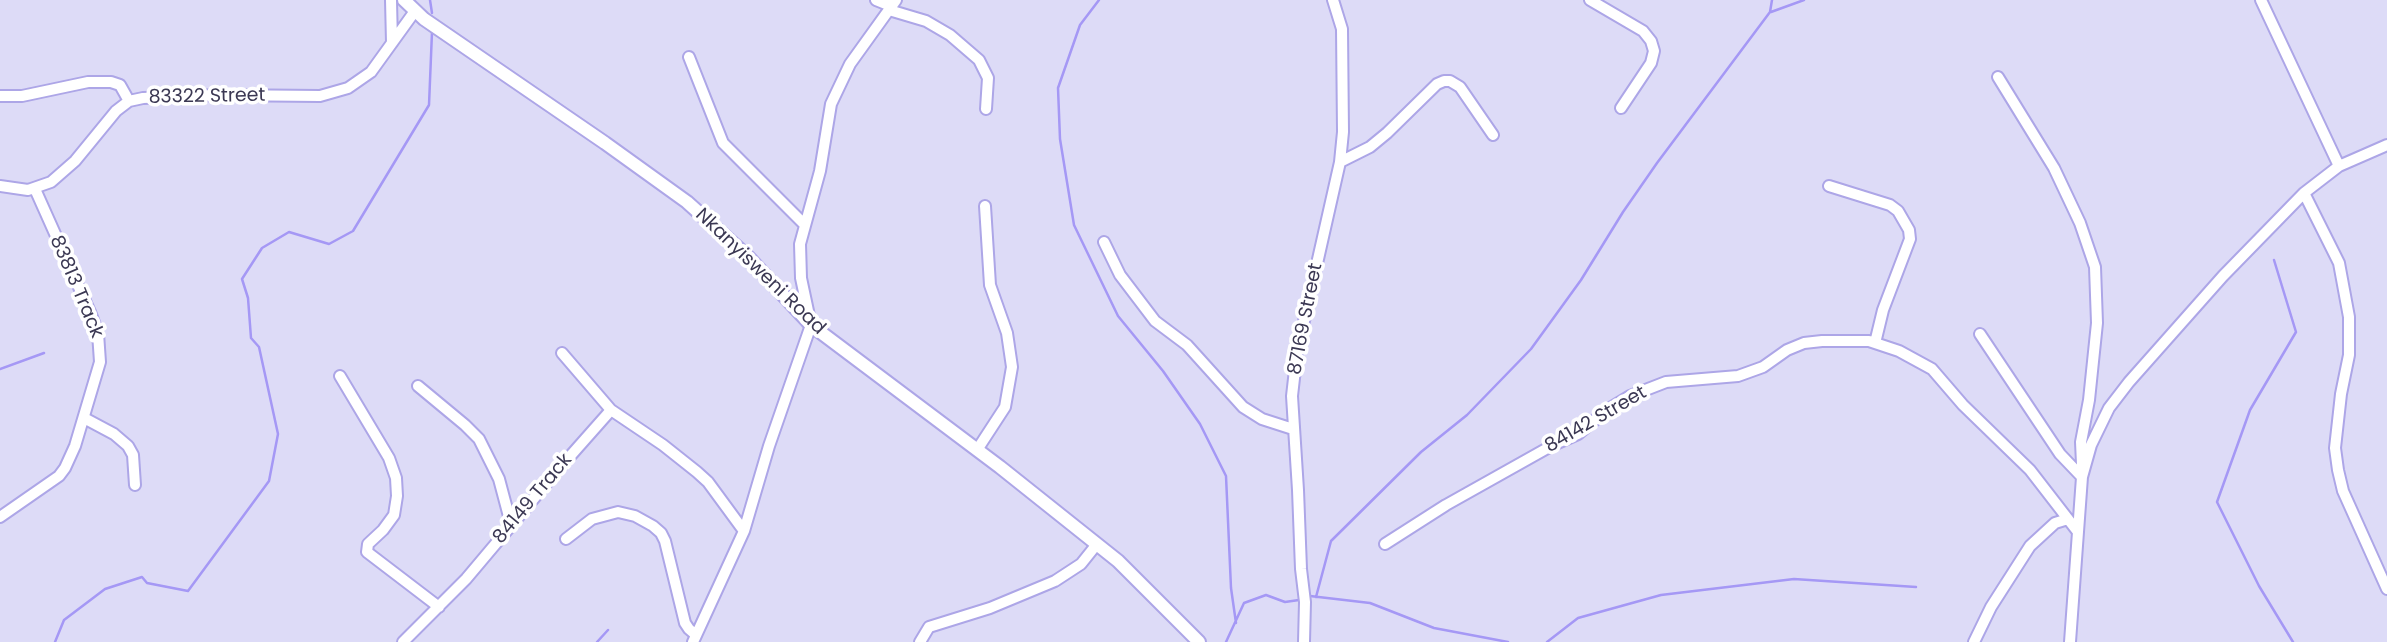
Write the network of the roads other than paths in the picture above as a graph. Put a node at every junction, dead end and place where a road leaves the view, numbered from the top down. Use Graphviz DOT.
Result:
graph roads {
  1 [pos="391,0"];
  2 [pos="404,0"];
  3 [pos="876,0"];
  4 [pos="1333,0"];
  5 [pos="1590,0"];
  6 [pos="2261,0"];
  7 [pos="892,5"];
  8 [pos="415,11"];
  9 [pos="392,43"];
  10 [pos="689,57"];
  11 [pos="1998,77"];
  12 [pos="0,96"];
  13 [pos="128,100"];
  14 [pos="1621,108"];
  15 [pos="986,109"];
  16 [pos="1493,135"];
  17 [pos="2387,145"];
  18 [pos="2381,151"];
  19 [pos="1339,162"];
  20 [pos="2339,166"];
  21 [pos="0,186"];
  22 [pos="1829,186"];
  23 [pos="35,189"];
  24 [pos="2304,193"];
  25 [pos="985,206"];
  26 [pos="805,225"];
  27 [pos="1104,242"];
  28 [pos="811,325"];
  29 [pos="1980,334"];
  30 [pos="1875,343"];
  31 [pos="562,353"];
  32 [pos="340,376"];
  33 [pos="418,386"];
  34 [pos="611,410"];
  35 [pos="84,418"];
  36 [pos="1293,429"];
  37 [pos="977,450"];
  38 [pos="2082,474"];
  39 [pos="135,485"];
  40 [pos="15,506"];
  41 [pos="0,508"];
  42 [pos="0,517"];
  43 [pos="2068,519"];
  44 [pos="511,524"];
  45 [pos="744,531"];
  46 [pos="2078,532"];
  47 [pos="566,539"];
  48 [pos="1097,544"];
  49 [pos="1385,544"];
  50 [pos="2387,589"];
  51 [pos="439,607"];
  52 [pos="694,639"];
  53 [pos="403,642"];
  54 [pos="920,642"];
  55 [pos="1199,642"];
  56 [pos="1304,642"];
  57 [pos="1974,642"];
  58 [pos="2070,642"];
  1 -- 9 [label="street"];
  2 -- 8 [label="street, Nkanyisweni Road"];
  3 -- 7 [label="street"];
  4 -- 19 [label="street, 87169 Street"];
  5 -- 14 [label="street"];
  6 -- 20 [label="street"];
  7 -- 15 [label="street"];
  7 -- 26 [label="street"];
  8 -- 9 [label="street, 83322 Street"];
  8 -- 28 [label="street, Nkanyisweni Road"];
  9 -- 13 [label="street, 83322 Street"];
  10 -- 26 [label="street"];
  11 -- 38 [label="street"];
  12 -- 13 [label="street"];
  13 -- 23 [label="street, 83322 Street"];
  16 -- 19 [label="street"];
  17 -- 18 [label="street"];
  18 -- 20 [label="street"];
  19 -- 36 [label="street, 87169 Street"];
  20 -- 24 [label="street"];
  21 -- 23 [label="street"];
  22 -- 30 [label="street"];
  23 -- 35 [label="street, 83813 Track"];
  24 -- 38 [label="street"];
  24 -- 50 [label="street"];
  25 -- 37 [label="street"];
  26 -- 28 [label="street"];
  27 -- 36 [label="street"];
  28 -- 37 [label="street, Nkanyisweni Road"];
  28 -- 45 [label="street"];
  29 -- 38 [label="street"];
  30 -- 43 [label="street, 84142 Street"];
  30 -- 49 [label="street, 84142 Street"];
  31 -- 34 [label="street"];
  32 -- 51 [label="street"];
  33 -- 44 [label="street"];
  34 -- 44 [label="street, 84149 Track"];
  34 -- 45 [label="street"];
  35 -- 39 [label="street"];
  35 -- 40 [label="street, 83813 Track"];
  36 -- 56 [label="street, 87169 Street"];
  37 -- 48 [label="street, Nkanyisweni Road"];
  38 -- 46 [label="street"];
  40 -- 41 [label="street"];
  40 -- 42 [label="street, 83813 Track"];
  43 -- 46 [label="street, 84142 Street"];
  43 -- 57 [label="street"];
  44 -- 51 [label="street, 84149 Track"];
  45 -- 52 [label="street"];
  46 -- 58 [label="street"];
  47 -- 52 [label="street"];
  48 -- 54 [label="street"];
  48 -- 55 [label="street, Nkanyisweni Road"];
  51 -- 53 [label="street, 84149 Track"];
}
